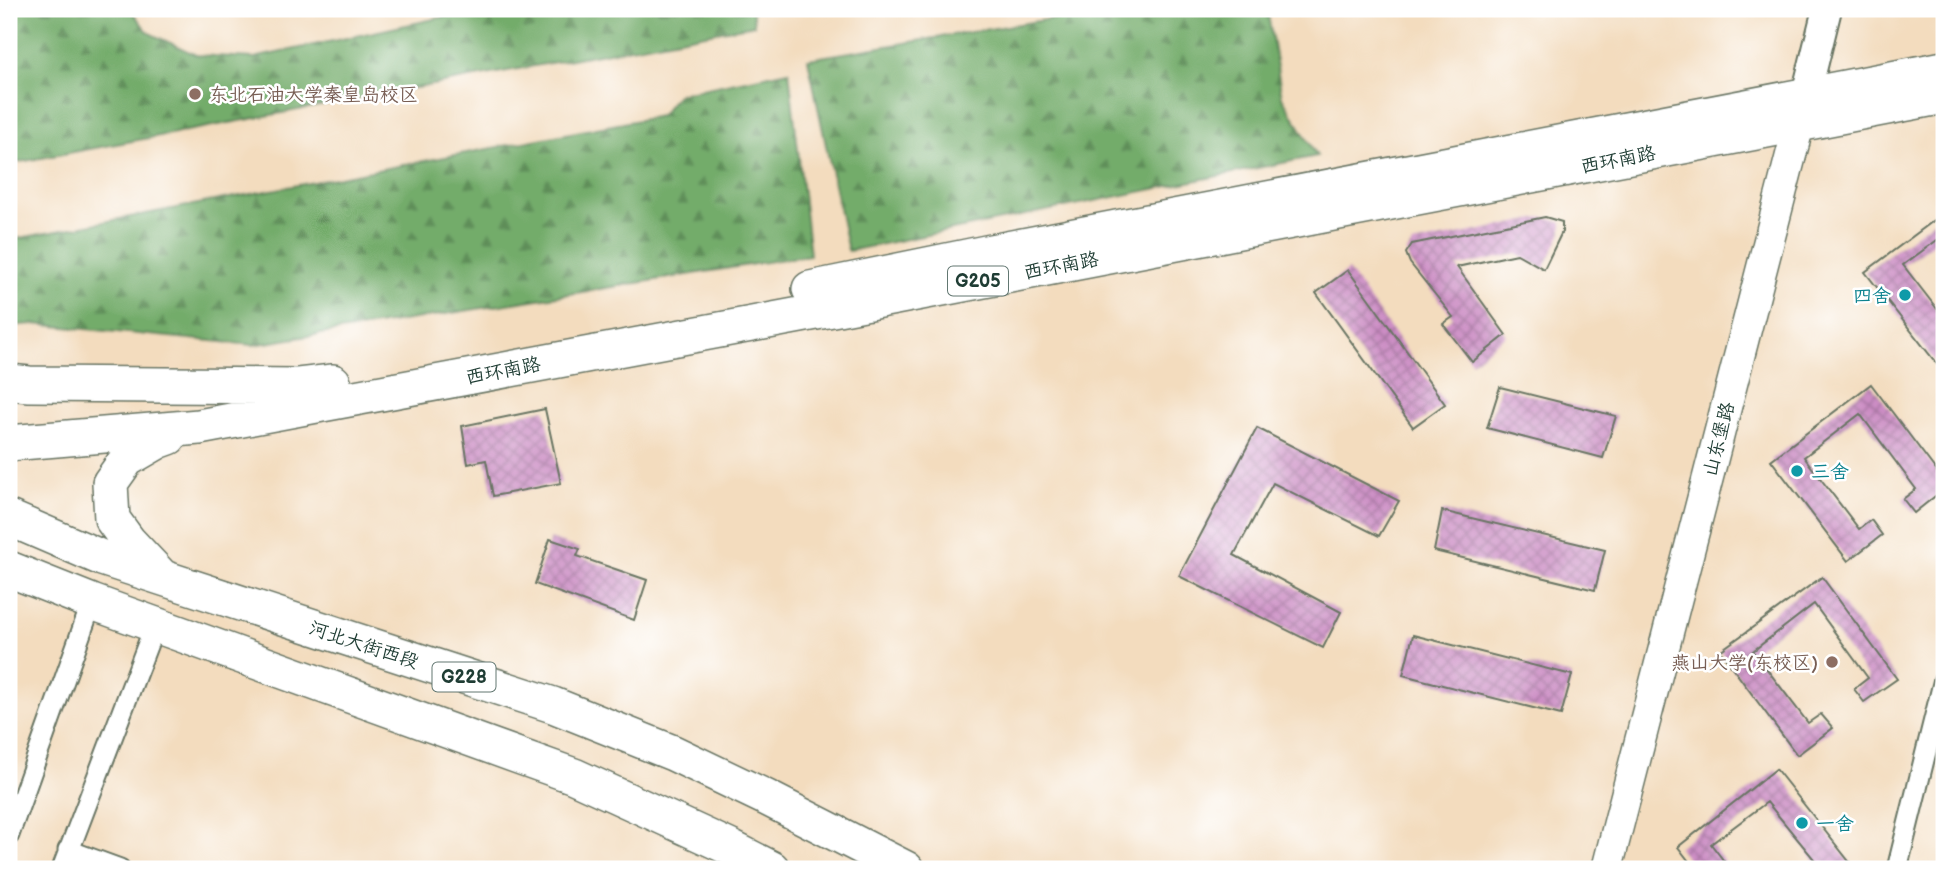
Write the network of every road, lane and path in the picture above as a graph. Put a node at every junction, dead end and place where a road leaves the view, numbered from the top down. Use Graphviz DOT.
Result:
graph roads {
  1 [pos="1827,9"];
  2 [pos="1944,69"];
  3 [pos="1944,96"];
  4 [pos="1802,110"];
  5 [pos="9,382"];
  6 [pos="199,427"];
  7 [pos="9,443"];
  8 [pos="9,518"];
  9 [pos="9,569"];
  10 [pos="163,578"];
  11 [pos="92,602"];
  12 [pos="155,625"];
  13 [pos="1944,679"];
  14 [pos="9,831"];
  15 [pos="65,860"];
  16 [pos="120,869"];
  17 [pos="772,869"];
  18 [pos="906,869"];
  19 [pos="1607,869"];
  20 [pos="1897,869"];
  1 -- 4 [label="main road, 山东堡路"];
  2 -- 4 [label="highway, 西环南路 / G205"];
  3 -- 4 [label="highway, 西环南路 / G205"];
  4 -- 5 [label="highway, 西环南路 / G205"];
  4 -- 6 [label="highway, 西环南路 / G205"];
  4 -- 19 [label="main road, 山东堡路"];
  6 -- 7 [label="highway, 西环南路 / G205"];
  6 -- 10 [label="highway"];
  8 -- 10 [label="highway, 河北大街西段 / G228"];
  9 -- 11 [label="highway"];
  10 -- 18 [label="highway, 河北大街西段 / G228"];
  11 -- 12 [label="highway"];
  11 -- 14 [label="street"];
  12 -- 15 [label="street"];
  12 -- 17 [label="highway"];
  13 -- 20 [label="street"];
  15 -- 16 [label="street"];
}
